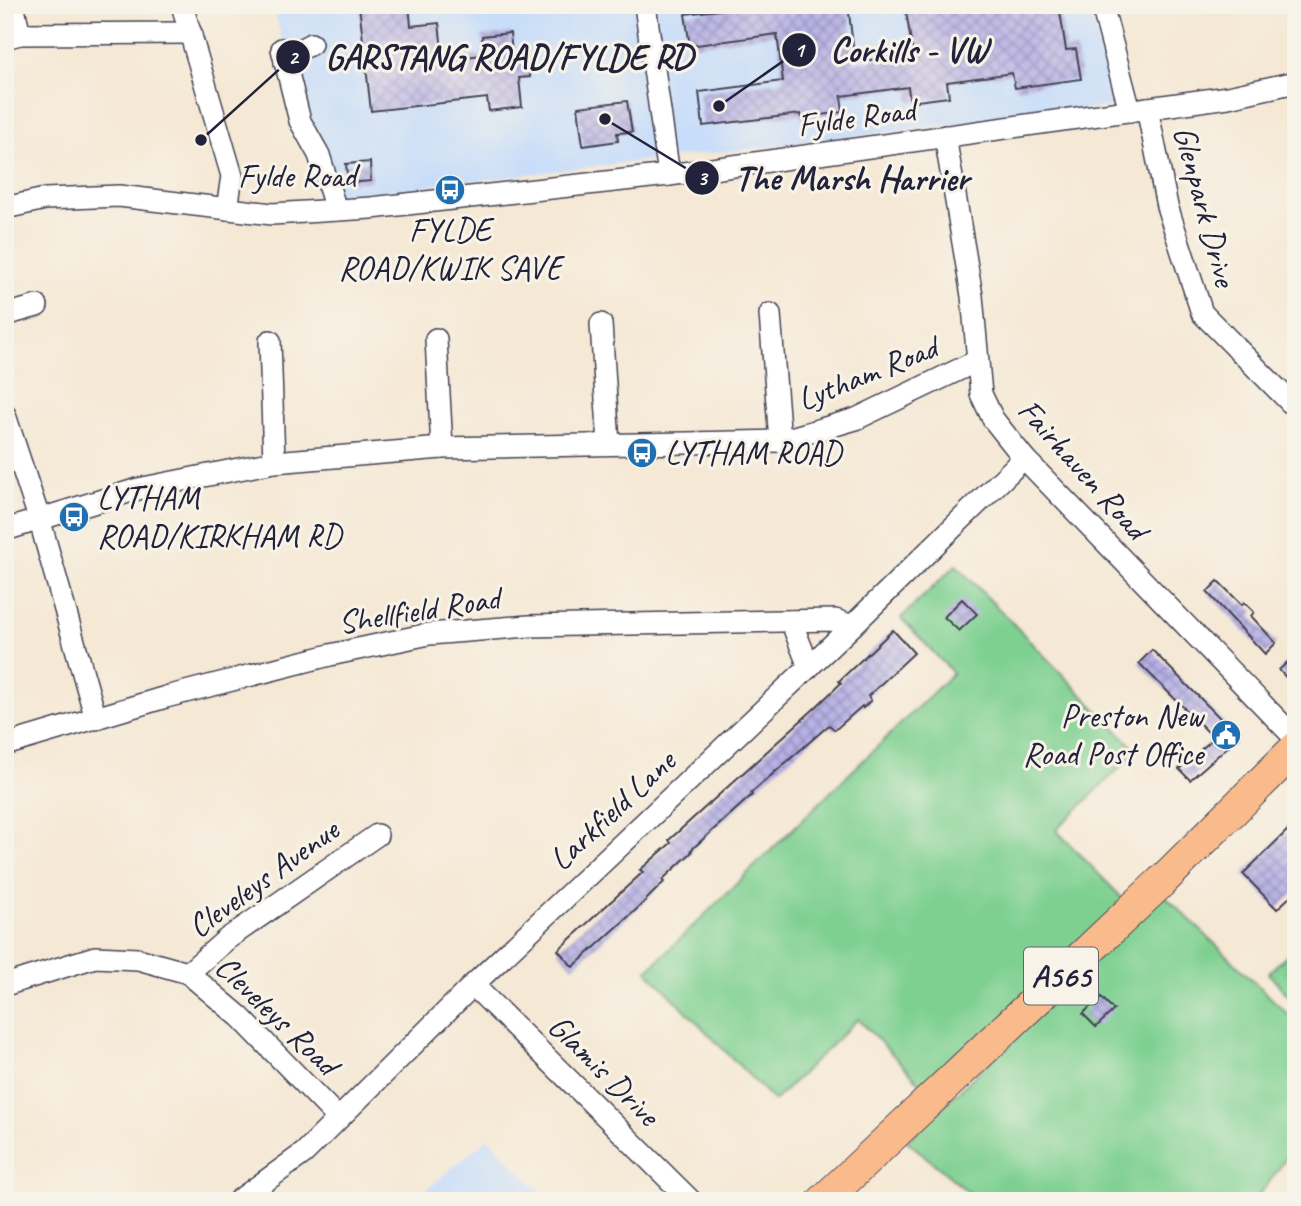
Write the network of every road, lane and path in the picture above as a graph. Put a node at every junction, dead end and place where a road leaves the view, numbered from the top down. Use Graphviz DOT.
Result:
graph roads {
  1 [pos="13,5"];
  2 [pos="182,5"];
  3 [pos="645,5"];
  4 [pos="1102,5"];
  5 [pos="191,33"];
  6 [pos="13,36"];
  7 [pos="312,44"];
  8 [pos="1296,82"];
  9 [pos="1139,109"];
  10 [pos="945,136"];
  11 [pos="669,175"];
  12 [pos="5,208"];
  13 [pos="227,209"];
  14 [pos="336,210"];
  15 [pos="37,306"];
  16 [pos="771,314"];
  17 [pos="5,315"];
  18 [pos="601,324"];
  19 [pos="436,339"];
  20 [pos="270,341"];
  21 [pos="977,361"];
  22 [pos="1296,408"];
  23 [pos="5,415"];
  24 [pos="780,441"];
  25 [pos="609,444"];
  26 [pos="442,448"];
  27 [pos="1024,458"];
  28 [pos="274,462"];
  29 [pos="39,518"];
  30 [pos="5,530"];
  31 [pos="791,621"];
  32 [pos="852,626"];
  33 [pos="809,667"];
  34 [pos="96,719"];
  35 [pos="1296,739"];
  36 [pos="5,745"];
  37 [pos="1296,748"];
  38 [pos="377,835"];
  39 [pos="188,973"];
  40 [pos="5,985"];
  41 [pos="473,985"];
  42 [pos="338,1118"];
  43 [pos="238,1201"];
  44 [pos="691,1201"];
  45 [pos="823,1201"];
  1 -- 6 [label="street"];
  2 -- 5 [label="street"];
  3 -- 11 [label="street"];
  4 -- 9 [label="street, Glenpark Drive"];
  5 -- 6 [label="street"];
  5 -- 13 [label="street"];
  7 -- 14 [label="street"];
  8 -- 9 [label="street, Fylde Road"];
  9 -- 10 [label="street, Fylde Road"];
  9 -- 22 [label="street, Glenpark Drive"];
  10 -- 11 [label="street, Fylde Road"];
  10 -- 21 [label="street, Fairhaven Road"];
  11 -- 14 [label="street, Fylde Road"];
  12 -- 13 [label="street, Fylde Road"];
  13 -- 14 [label="street, Fylde Road"];
  15 -- 17 [label="street"];
  16 -- 24 [label="street, Lytham Road"];
  18 -- 25 [label="street"];
  19 -- 26 [label="street"];
  20 -- 28 [label="street"];
  21 -- 24 [label="street, Lytham Road"];
  21 -- 27 [label="street, Fairhaven Road"];
  23 -- 29 [label="street"];
  24 -- 25 [label="street, Lytham Road"];
  25 -- 26 [label="street, Lytham Road"];
  26 -- 28 [label="street, Lytham Road"];
  27 -- 32 [label="street, Larkfield Lane"];
  27 -- 35 [label="street, Fairhaven Road"];
  28 -- 29 [label="street, Lytham Road"];
  29 -- 30 [label="street, Lytham Road"];
  29 -- 34 [label="street"];
  31 -- 32 [label="street, Shellfield Road"];
  31 -- 33 [label="street"];
  31 -- 34 [label="street, Shellfield Road"];
  32 -- 33 [label="street, Larkfield Lane"];
  33 -- 41 [label="street, Larkfield Lane"];
  34 -- 36 [label="street, Shellfield Road"];
  37 -- 45 [label="highway, A565"];
  38 -- 39 [label="street, Cleveleys Avenue"];
  39 -- 40 [label="street, Cleveleys Road"];
  39 -- 42 [label="street, Cleveleys Road"];
  41 -- 42 [label="street, Larkfield Lane"];
  41 -- 44 [label="street, Glamis Drive"];
  42 -- 43 [label="street, Larkfield Lane"];
}
